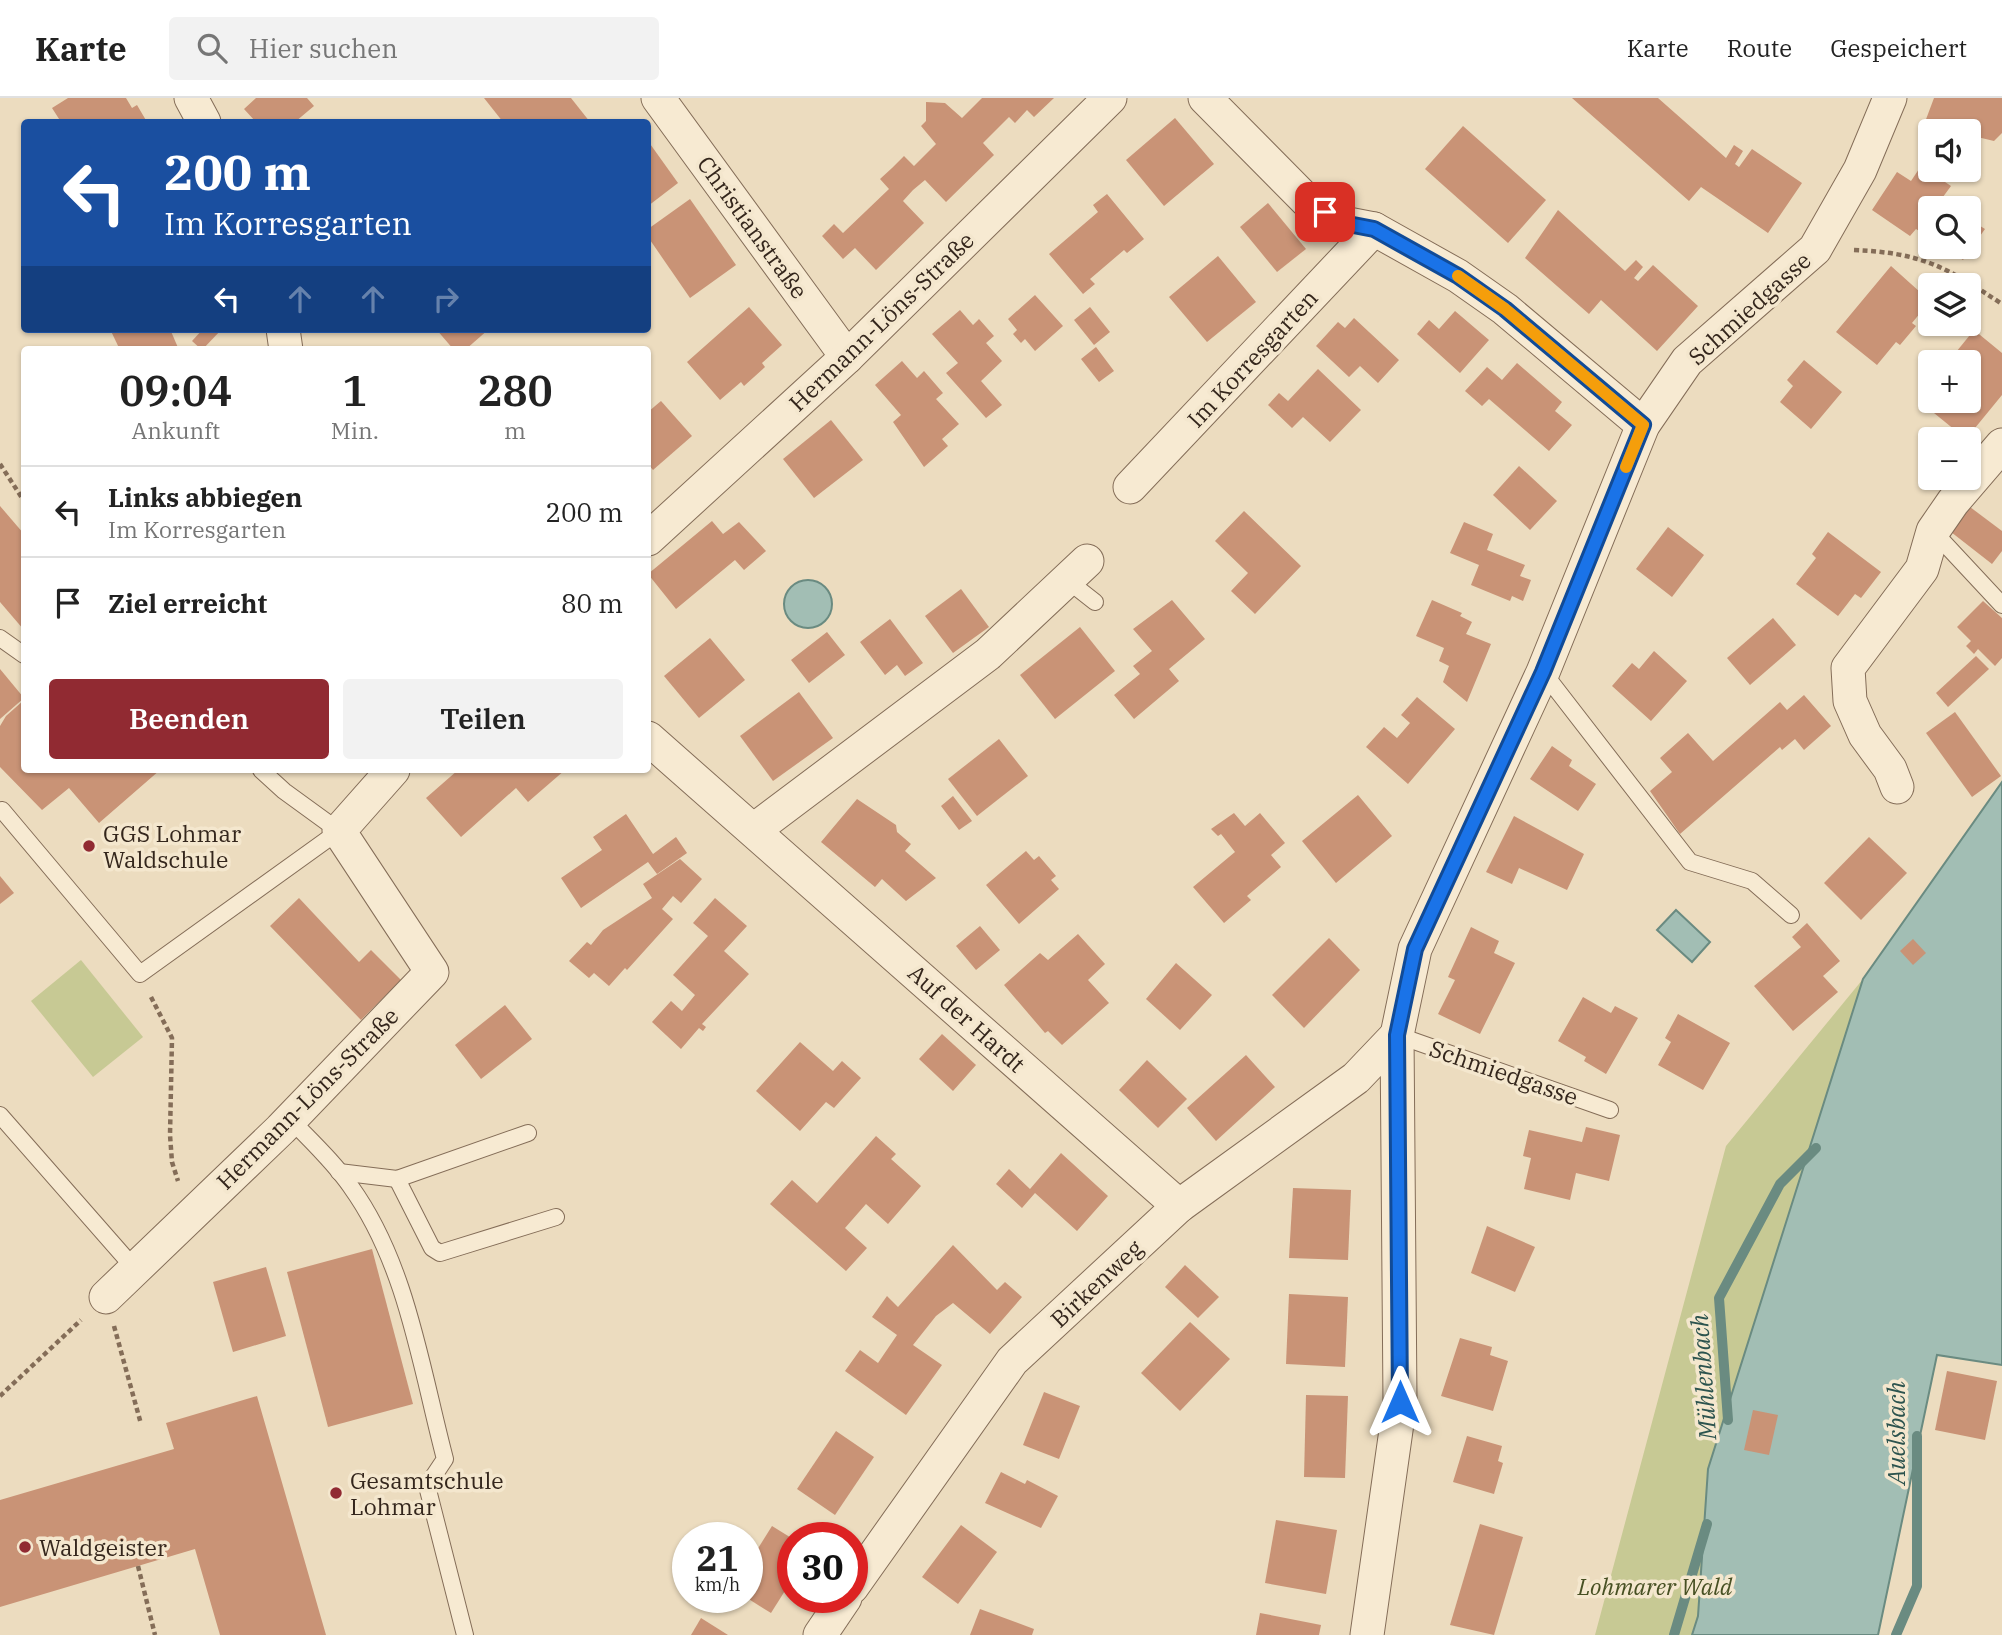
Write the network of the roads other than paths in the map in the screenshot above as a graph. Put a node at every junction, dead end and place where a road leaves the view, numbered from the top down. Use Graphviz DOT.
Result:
graph roads {
  1 [pos="191,98"];
  2 [pos="658,98"];
  3 [pos="1110,98"];
  4 [pos="1205,98"];
  5 [pos="1890,98"];
  6 [pos="202,119"];
  7 [pos="1374,229"];
  8 [pos="847,357"];
  9 [pos="1643,425"];
  10 [pos="2002,445"];
  11 [pos="1130,487"];
  12 [pos="1933,531"];
  13 [pos="651,536"];
  14 [pos="1077,571"];
  15 [pos="1095,602"];
  16 [pos="2002,605"];
  17 [pos="0,638"];
  18 [pos="21,653"];
  19 [pos="1543,672"];
  20 [pos="651,741"];
  21 [pos="264,773"];
  22 [pos="390,773"];
  23 [pos="1897,787"];
  24 [pos="2,810"];
  25 [pos="754,830"];
  26 [pos="339,831"];
  27 [pos="1791,915"];
  28 [pos="1397,1035"];
  29 [pos="1610,1110"];
  30 [pos="0,1115"];
  31 [pos="290,1119"];
  32 [pos="528,1133"];
  33 [pos="339,1172"];
  34 [pos="397,1179"];
  35 [pos="1179,1206"];
  36 [pos="556,1217"];
  37 [pos="135,1269"];
  38 [pos="106,1297"];
  39 [pos="868,1564"];
  40 [pos="835,1613"];
  41 [pos="466,1635"];
  42 [pos="820,1635"];
  43 [pos="1367,1635"];
  1 -- 6 [label="street"];
  2 -- 8 [label="street, Christianstraße"];
  3 -- 8 [label="street, Hermann-Löns-Straße"];
  4 -- 7 [label="street"];
  5 -- 9 [label="street, Schmiedgasse"];
  7 -- 9 [label="street"];
  7 -- 11 [label="street, Im Korresgarten"];
  8 -- 13 [label="street, Hermann-Löns-Straße"];
  9 -- 19 [label="street, Schmiedgasse"];
  10 -- 12 [label="street"];
  12 -- 16 [label="lane"];
  12 -- 23 [label="street"];
  14 -- 15 [label="lane"];
  14 -- 25 [label="street"];
  17 -- 18 [label="lane"];
  19 -- 27 [label="lane"];
  19 -- 28 [label="street, Schmiedgasse"];
  20 -- 25 [label="street, Auf der Hardt"];
  21 -- 26 [label="lane"];
  22 -- 26 [label="street"];
  24 -- 26 [label="lane"];
  25 -- 35 [label="street, Auf der Hardt"];
  26 -- 31 [label="street, Hermann-Löns-Straße"];
  28 -- 29 [label="lane, Schmiedgasse"];
  28 -- 35 [label="street, Birkenweg"];
  28 -- 43 [label="street, Schmiedgasse"];
  30 -- 37 [label="lane"];
  31 -- 33 [label="lane"];
  31 -- 37 [label="street, Hermann-Löns-Straße"];
  32 -- 34 [label="lane"];
  33 -- 34 [label="lane"];
  33 -- 41 [label="lane"];
  34 -- 36 [label="lane"];
  35 -- 39 [label="street, Birkenweg"];
  37 -- 38 [label="street, Hermann-Löns-Straße"];
  40 -- 42 [label="street"];
}
